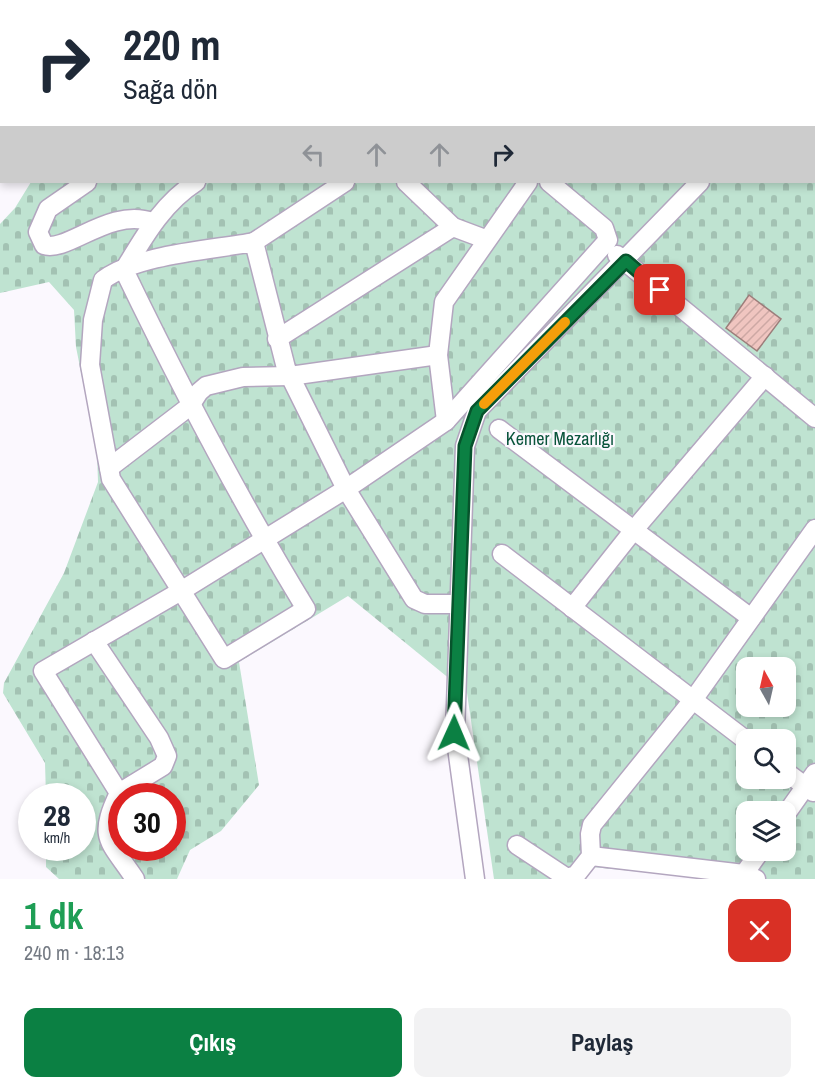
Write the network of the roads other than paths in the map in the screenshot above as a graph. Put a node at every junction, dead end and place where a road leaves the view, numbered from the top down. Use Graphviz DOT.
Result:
graph roads {
  1 [pos="86,183"];
  2 [pos="194,183"];
  3 [pos="343,183"];
  4 [pos="407,183"];
  5 [pos="527,183"];
  6 [pos="550,183"];
  7 [pos="699,183"];
  8 [pos="152,222"];
  9 [pos="453,227"];
  10 [pos="485,239"];
  11 [pos="254,242"];
  12 [pos="605,246"];
  13 [pos="626,261"];
  14 [pos="124,270"];
  15 [pos="277,339"];
  16 [pos="438,355"];
  17 [pos="290,376"];
  18 [pos="765,376"];
  19 [pos="190,406"];
  20 [pos="815,418"];
  21 [pos="446,421"];
  22 [pos="499,429"];
  23 [pos="109,468"];
  24 [pos="346,489"];
  25 [pos="633,531"];
  26 [pos="813,536"];
  27 [pos="263,540"];
  28 [pos="502,554"];
  29 [pos="181,591"];
  30 [pos="458,604"];
  31 [pos="572,608"];
  32 [pos="751,618"];
  33 [pos="94,641"];
  34 [pos="693,700"];
  35 [pos="736,733"];
  36 [pos="796,777"];
  37 [pos="113,783"];
  38 [pos="135,783"];
  39 [pos="812,784"];
  40 [pos="796,802"];
  41 [pos="108,816"];
  42 [pos="108,838"];
  43 [pos="517,845"];
  44 [pos="591,856"];
  45 [pos="123,861"];
  46 [pos="756,861"];
  47 [pos="750,877"];
  48 [pos="135,879"];
  49 [pos="476,879"];
  1 -- 8 [label="street"];
  2 -- 8 [label="street"];
  3 -- 11 [label="street"];
  4 -- 9 [label="street"];
  5 -- 10 [label="street"];
  6 -- 12 [label="street"];
  7 -- 13 [label="street"];
  8 -- 14 [label="street"];
  9 -- 10 [label="street"];
  9 -- 15 [label="street"];
  10 -- 16 [label="street"];
  11 -- 14 [label="street"];
  11 -- 15 [label="street"];
  12 -- 13 [label="street"];
  12 -- 21 [label="street"];
  13 -- 18 [label="street"];
  13 -- 30 [label="street"];
  14 -- 19 [label="street"];
  14 -- 23 [label="street"];
  15 -- 17 [label="street"];
  16 -- 17 [label="street"];
  16 -- 21 [label="street"];
  17 -- 19 [label="street"];
  17 -- 24 [label="street"];
  18 -- 20 [label="street"];
  18 -- 25 [label="street"];
  19 -- 23 [label="street"];
  19 -- 27 [label="street"];
  21 -- 24 [label="street"];
  22 -- 25 [label="street"];
  23 -- 29 [label="street"];
  24 -- 27 [label="street"];
  24 -- 30 [label="street"];
  25 -- 31 [label="street"];
  25 -- 32 [label="street"];
  26 -- 32 [label="street"];
  27 -- 29 [label="street"];
  27 -- 29 [label="street"];
  28 -- 31 [label="street"];
  29 -- 33 [label="street"];
  30 -- 49 [label="street"];
  31 -- 34 [label="street"];
  32 -- 34 [label="street"];
  33 -- 37 [label="street"];
  33 -- 38 [label="street"];
  34 -- 35 [label="street"];
  34 -- 44 [label="street"];
  36 -- 39 [label="street"];
  39 -- 40 [label="street"];
  41 -- 42 [label="street"];
  43 -- 44 [label="street"];
  44 -- 47 [label="street"];
  45 -- 48 [label="street"];
  46 -- 47 [label="street"];
}
